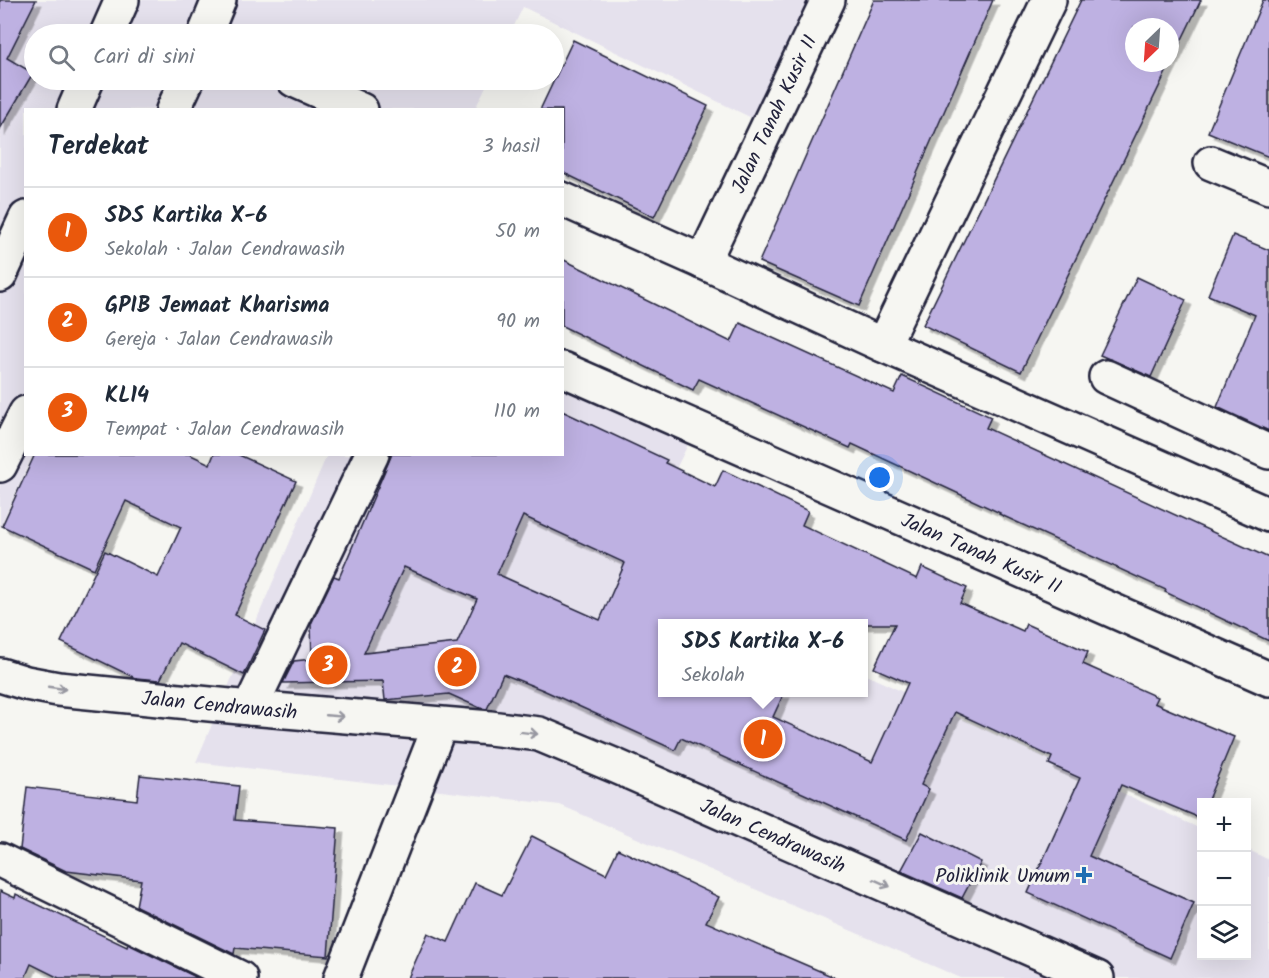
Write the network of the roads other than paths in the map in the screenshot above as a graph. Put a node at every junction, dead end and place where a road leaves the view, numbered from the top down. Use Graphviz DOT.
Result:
graph roads {
  1 [pos="122,0"];
  2 [pos="219,0"];
  3 [pos="828,0"];
  4 [pos="1049,0"];
  5 [pos="111,24"];
  6 [pos="209,24"];
  7 [pos="83,90"];
  8 [pos="182,90"];
  9 [pos="316,90"];
  10 [pos="75,108"];
  11 [pos="174,108"];
  12 [pos="357,108"];
  13 [pos="1211,163"];
  14 [pos="1269,187"];
  15 [pos="564,200"];
  16 [pos="24,222"];
  17 [pos="703,262"];
  18 [pos="0,275"];
  19 [pos="883,345"];
  20 [pos="564,370"];
  21 [pos="1106,377"];
  22 [pos="24,417"];
  23 [pos="1269,452"];
  24 [pos="371,456"];
  25 [pos="0,465"];
  26 [pos="1269,515"];
  27 [pos="0,675"];
  28 [pos="1269,679"];
  29 [pos="250,708"];
  30 [pos="440,725"];
  31 [pos="0,860"];
  32 [pos="240,978"];
  33 [pos="342,978"];
  34 [pos="1097,978"];
  1 -- 5 [label="main road"];
  2 -- 6 [label="main road"];
  3 -- 17 [label="main road, Jalan Tanah Kusir II"];
  4 -- 19 [label="main road"];
  7 -- 10 [label="main road"];
  8 -- 11 [label="main road"];
  9 -- 12 [label="main road"];
  13 -- 14 [label="main road"];
  15 -- 17 [label="main road"];
  16 -- 18 [label="main road"];
  17 -- 19 [label="main road"];
  19 -- 26 [label="main road"];
  20 -- 28 [label="main road, Jalan Tanah Kusir II"];
  21 -- 23 [label="main road"];
  22 -- 25 [label="main road"];
  24 -- 29 [label="main road"];
  27 -- 29 [label="main road, Jalan Cendrawasih, one-way"];
  29 -- 30 [label="main road, Jalan Cendrawasih, one-way"];
  30 -- 33 [label="main road"];
  30 -- 34 [label="main road, Jalan Cendrawasih, one-way"];
  31 -- 32 [label="main road"];
}
